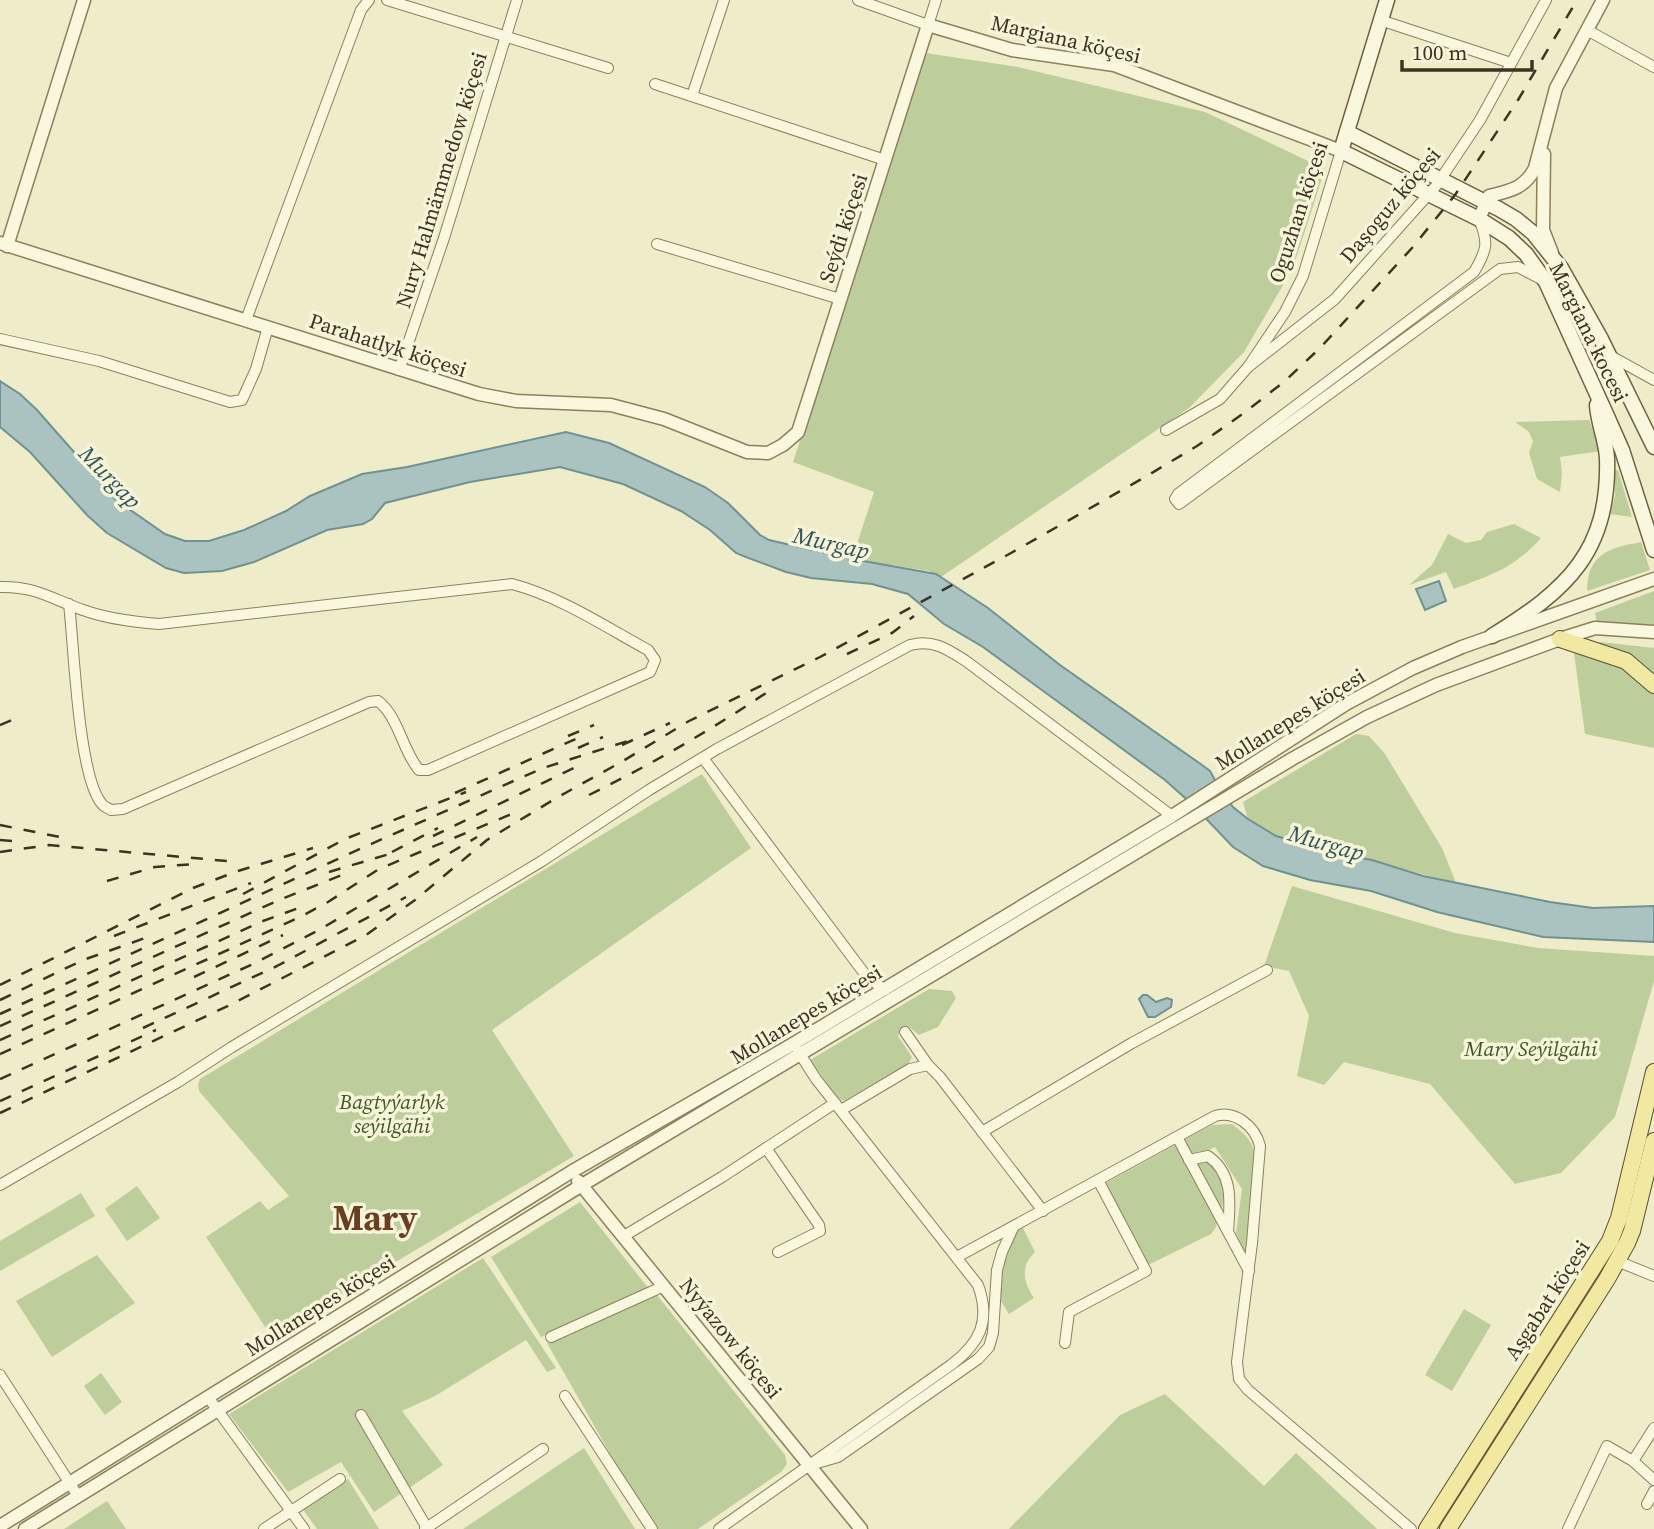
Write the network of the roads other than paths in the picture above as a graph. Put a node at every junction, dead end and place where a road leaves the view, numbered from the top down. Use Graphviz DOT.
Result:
graph roads {
  1 [pos="85,0"];
  2 [pos="369,0"];
  3 [pos="387,0"];
  4 [pos="517,0"];
  5 [pos="724,0"];
  6 [pos="858,0"];
  7 [pos="936,0"];
  8 [pos="1387,0"];
  9 [pos="1546,0"];
  10 [pos="1604,0"];
  11 [pos="423,5"];
  12 [pos="1380,20"];
  13 [pos="928,24"];
  14 [pos="1587,30"];
  15 [pos="506,35"];
  16 [pos="1511,62"];
  17 [pos="1654,67"];
  18 [pos="608,68"];
  19 [pos="655,84"];
  20 [pos="692,96"];
  21 [pos="1347,132"];
  22 [pos="1544,136"];
  23 [pos="1341,151"];
  24 [pos="884,160"];
  25 [pos="1441,180"];
  26 [pos="1429,194"];
  27 [pos="1486,203"];
  28 [pos="1479,219"];
  29 [pos="4,244"];
  30 [pos="657,244"];
  31 [pos="1555,258"];
  32 [pos="1546,282"];
  33 [pos="840,299"];
  34 [pos="246,320"];
  35 [pos="268,327"];
  36 [pos="1595,327"];
  37 [pos="0,339"];
  38 [pos="1572,339"];
  39 [pos="1609,355"];
  40 [pos="1248,367"];
  41 [pos="399,370"];
  42 [pos="1352,370"];
  43 [pos="1654,380"];
  44 [pos="1595,389"];
  45 [pos="1166,430"];
  46 [pos="1654,447"];
  47 [pos="768,453"];
  48 [pos="1654,550"];
  49 [pos="1654,579"];
  50 [pos="0,587"];
  51 [pos="69,604"];
  52 [pos="1654,632"];
  53 [pos="1492,636"];
  54 [pos="1560,639"];
  55 [pos="1654,685"];
  56 [pos="1283,746"];
  57 [pos="703,758"];
  58 [pos="1292,759"];
  59 [pos="1177,812"];
  60 [pos="1267,970"];
  61 [pos="885,990"];
  62 [pos="905,1032"];
  63 [pos="797,1049"];
  64 [pos="928,1065"];
  65 [pos="1654,1072"];
  66 [pos="838,1106"];
  67 [pos="982,1132"];
  68 [pos="1177,1137"];
  69 [pos="1654,1140"];
  70 [pos="766,1148"];
  71 [pos="1189,1160"];
  72 [pos="571,1172"];
  73 [pos="1098,1180"];
  74 [pos="0,1185"];
  75 [pos="582,1185"];
  76 [pos="1043,1211"];
  77 [pos="1013,1228"];
  78 [pos="1228,1232"];
  79 [pos="624,1236"];
  80 [pos="778,1252"];
  81 [pos="957,1257"];
  82 [pos="1617,1261"];
  83 [pos="1249,1270"];
  84 [pos="1654,1276"];
  85 [pos="664,1286"];
  86 [pos="551,1337"];
  87 [pos="1065,1343"];
  88 [pos="0,1375"];
  89 [pos="565,1396"];
  90 [pos="208,1397"];
  91 [pos="218,1411"];
  92 [pos="361,1415"];
  93 [pos="1654,1428"];
  94 [pos="543,1449"];
  95 [pos="1633,1461"];
  96 [pos="810,1465"];
  97 [pos="340,1479"];
  98 [pos="1654,1480"];
  99 [pos="70,1483"];
  100 [pos="1654,1491"];
  101 [pos="78,1496"];
  102 [pos="1647,1504"];
  103 [pos="291,1510"];
  104 [pos="0,1526"];
  105 [pos="426,1528"];
  106 [pos="25,1529"];
  107 [pos="264,1529"];
  108 [pos="304,1529"];
  109 [pos="652,1529"];
  110 [pos="719,1529"];
  111 [pos="861,1529"];
  112 [pos="1411,1529"];
  113 [pos="1426,1529"];
  114 [pos="1448,1529"];
  115 [pos="1568,1529"];
  1 -- 29 [label="street"];
  2 -- 34 [label="street"];
  3 -- 11 [label="street"];
  4 -- 15 [label="street, Nury Halmämmedow köçesi"];
  5 -- 20 [label="street"];
  6 -- 13 [label="street, Margiana köçesi"];
  7 -- 13 [label="street, Seýdi köçesi"];
  8 -- 12 [label="main road, Oguzhan köçesi"];
  9 -- 16 [label="street, Daşoguz köçesi"];
  10 -- 14 [label="street"];
  11 -- 15 [label="street"];
  12 -- 16 [label="street"];
  12 -- 21 [label="main road, Oguzhan köçesi"];
  13 -- 23 [label="street, Margiana köçesi"];
  13 -- 24 [label="street, Seýdi köçesi"];
  14 -- 17 [label="street"];
  14 -- 22 [label="street"];
  15 -- 18 [label="street"];
  15 -- 41 [label="street, Nury Halmämmedow köçesi"];
  16 -- 25 [label="street, Daşoguz köçesi"];
  19 -- 20 [label="street"];
  20 -- 24 [label="street"];
  21 -- 23 [label="main road, Oguzhan köçesi"];
  21 -- 25 [label="main road, Margiana kocesi"];
  22 -- 27 [label="street"];
  22 -- 31 [label="street"];
  23 -- 26 [label="main road, Margiana kocesi"];
  23 -- 40 [label="street, Oguzhan köçesi"];
  24 -- 33 [label="street, Seýdi köçesi"];
  25 -- 26 [label="street, Daşoguz köçesi"];
  25 -- 27 [label="main road, Margiana kocesi"];
  26 -- 28 [label="main road, Margiana kocesi"];
  26 -- 40 [label="street, Daşoguz köçesi"];
  27 -- 28 [label="street"];
  27 -- 31 [label="main road, Margiana kocesi"];
  28 -- 32 [label="main road, Margiana kocesi"];
  28 -- 42 [label="street"];
  29 -- 34 [label="street, Parahatlyk köçesi"];
  30 -- 33 [label="street"];
  31 -- 36 [label="main road, Margiana kocesi"];
  32 -- 38 [label="main road, Margiana kocesi"];
  32 -- 42 [label="street"];
  33 -- 47 [label="street, Seýdi köçesi"];
  34 -- 35 [label="street, Parahatlyk köçesi"];
  35 -- 37 [label="street"];
  35 -- 41 [label="street, Parahatlyk köçesi"];
  36 -- 38 [label="main road"];
  36 -- 39 [label="main road, Margiana kocesi"];
  38 -- 44 [label="main road, Margiana kocesi"];
  39 -- 43 [label="street"];
  39 -- 46 [label="main road, Margiana kocesi"];
  40 -- 45 [label="street, Oguzhan köçesi"];
  41 -- 47 [label="street, Parahatlyk köçesi"];
  42 -- 42 [label="street"];
  44 -- 48 [label="main road, Margiana kocesi"];
  44 -- 53 [label="main road"];
  49 -- 53 [label="street, Mollanepes köçesi"];
  50 -- 51 [label="street"];
  51 -- 51 [label="street"];
  52 -- 54 [label="street, Mollanepes köçesi"];
  53 -- 56 [label="street, Mollanepes köçesi"];
  54 -- 55 [label="main road"];
  54 -- 58 [label="street, Mollanepes köçesi"];
  56 -- 58 [label="street"];
  56 -- 59 [label="street, Mollanepes köçesi"];
  57 -- 59 [label="street"];
  57 -- 61 [label="street"];
  57 -- 74 [label="street"];
  58 -- 63 [label="street, Mollanepes köçesi"];
  59 -- 61 [label="street, Mollanepes köçesi"];
  60 -- 67 [label="street"];
  61 -- 63 [label="street, Mollanepes köçesi"];
  62 -- 64 [label="street"];
  63 -- 66 [label="street"];
  63 -- 72 [label="street, Mollanepes köçesi"];
  63 -- 75 [label="street, Mollanepes köçesi"];
  64 -- 66 [label="street"];
  64 -- 67 [label="street"];
  65 -- 113 [label="main road, Aşgabat köçesi"];
  66 -- 70 [label="street"];
  66 -- 81 [label="street"];
  67 -- 76 [label="street"];
  68 -- 71 [label="street"];
  68 -- 73 [label="street"];
  68 -- 83 [label="street"];
  69 -- 82 [label="main road, Aşgabat köçesi"];
  70 -- 79 [label="street"];
  70 -- 80 [label="street"];
  71 -- 78 [label="street"];
  71 -- 78 [label="street"];
  72 -- 75 [label="street, Nyýazow köçesi"];
  72 -- 90 [label="street, Mollanepes köçesi"];
  73 -- 76 [label="street"];
  73 -- 87 [label="street"];
  75 -- 79 [label="street, Nyýazow köçesi"];
  75 -- 91 [label="street, Mollanepes köçesi"];
  76 -- 77 [label="street"];
  77 -- 81 [label="street"];
  77 -- 96 [label="street"];
  78 -- 83 [label="street"];
  79 -- 85 [label="street, Nyýazow köçesi"];
  81 -- 96 [label="street"];
  82 -- 84 [label="street"];
  82 -- 114 [label="main road, Aşgabat köçesi"];
  83 -- 112 [label="street"];
  85 -- 86 [label="street"];
  85 -- 96 [label="street, Nyýazow köçesi"];
  88 -- 99 [label="street"];
  89 -- 109 [label="street"];
  90 -- 91 [label="street"];
  90 -- 99 [label="street, Mollanepes köçesi"];
  91 -- 101 [label="street, Mollanepes köçesi"];
  91 -- 103 [label="street"];
  92 -- 105 [label="street"];
  93 -- 95 [label="street"];
  94 -- 105 [label="street"];
  95 -- 98 [label="street"];
  95 -- 115 [label="street"];
  96 -- 110 [label="street"];
  96 -- 111 [label="street, Nyýazow köçesi"];
  97 -- 103 [label="street"];
  99 -- 101 [label="street"];
  99 -- 104 [label="street, Mollanepes köçesi"];
  100 -- 102 [label="street"];
  101 -- 106 [label="street, Mollanepes köçesi"];
  103 -- 107 [label="street"];
  103 -- 108 [label="street"];
}
